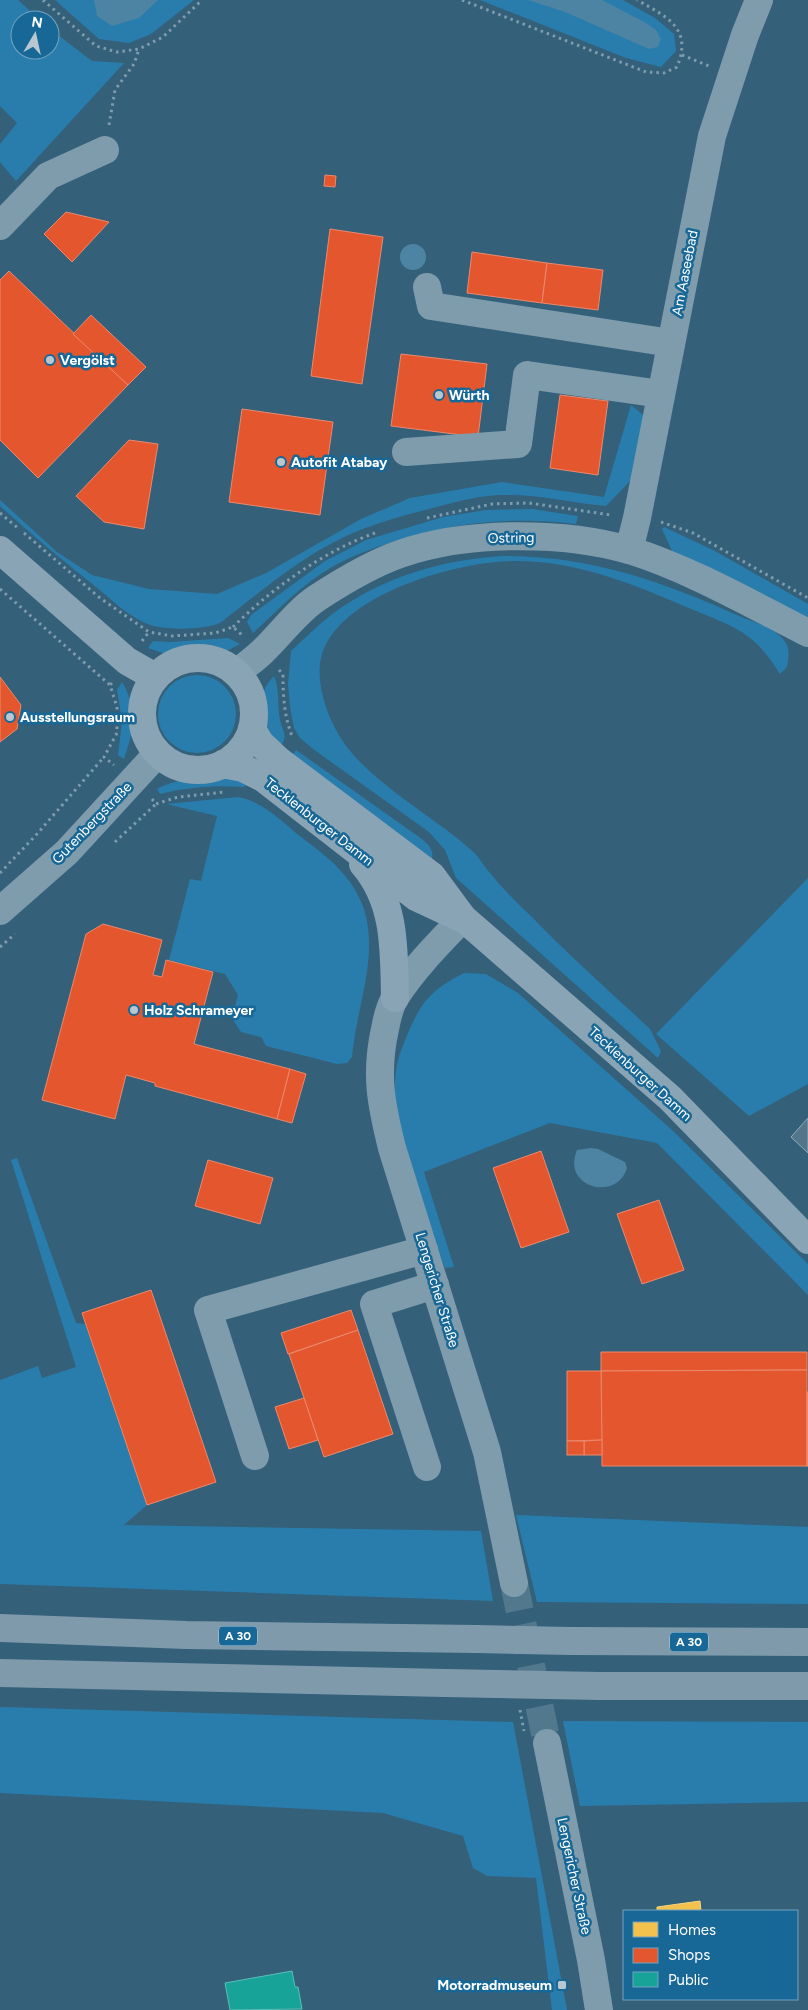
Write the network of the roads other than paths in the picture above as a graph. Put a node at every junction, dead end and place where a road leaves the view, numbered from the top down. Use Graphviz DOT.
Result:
graph roads {
  1 [pos="759,0"];
  2 [pos="105,150"];
  3 [pos="0,226"];
  4 [pos="427,287"];
  5 [pos="671,343"];
  6 [pos="661,394"];
  7 [pos="406,452"];
  8 [pos="0,550"];
  9 [pos="629,550"];
  10 [pos="808,633"];
  11 [pos="236,673"];
  12 [pos="155,677"];
  13 [pos="252,729"];
  14 [pos="158,753"];
  15 [pos="223,764"];
  16 [pos="341,838"];
  17 [pos="0,910"];
  18 [pos="462,918"];
  19 [pos="395,998"];
  20 [pos="808,1240"];
  21 [pos="424,1250"];
  22 [pos="435,1286"];
  23 [pos="255,1456"];
  24 [pos="427,1467"];
  25 [pos="514,1583"];
  26 [pos="0,1628"];
  27 [pos="808,1642"];
  28 [pos="0,1673"];
  29 [pos="808,1686"];
  30 [pos="547,1743"];
  31 [pos="599,2010"];
  1 -- 5 [label="street, Am Aaseebad"];
  2 -- 3 [label="street"];
  4 -- 5 [label="street"];
  5 -- 6 [label="street, Am Aaseebad"];
  6 -- 7 [label="street"];
  6 -- 9 [label="street, Am Aaseebad"];
  8 -- 12 [label="main road"];
  9 -- 10 [label="street, Ostring"];
  9 -- 11 [label="street, Ostring"];
  11 -- 12 [label="main road"];
  11 -- 13 [label="main road"];
  12 -- 14 [label="main road"];
  13 -- 15 [label="main road"];
  13 -- 18 [label="main road, Tecklenburger Damm"];
  14 -- 15 [label="main road"];
  14 -- 17 [label="street, Gutenbergstraße"];
  15 -- 16 [label="main road, Tecklenburger Damm"];
  16 -- 18 [label="main road, Tecklenburger Damm"];
  16 -- 19 [label="main road, Lengericher Straße"];
  18 -- 19 [label="street, Lengericher Straße"];
  18 -- 20 [label="main road, Tecklenburger Damm"];
  19 -- 21 [label="street, Lengericher Straße"];
  21 -- 22 [label="street, Lengericher Straße"];
  21 -- 23 [label="street"];
  22 -- 24 [label="street"];
  22 -- 25 [label="street, Lengericher Straße"];
  26 -- 27 [label="highway, A 30, bridge"];
  28 -- 29 [label="highway, bridge"];
  30 -- 31 [label="street, Lengericher Straße"];
}
